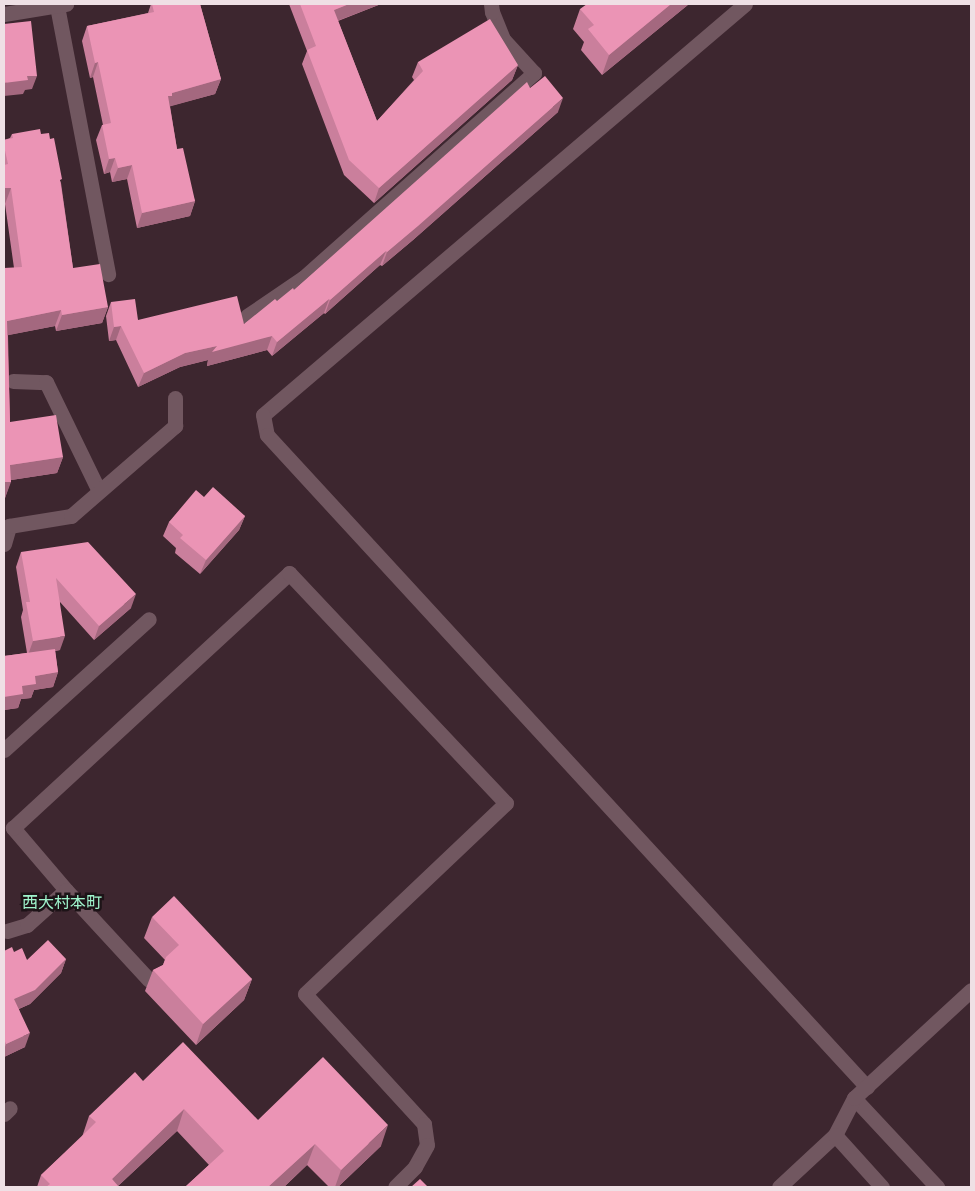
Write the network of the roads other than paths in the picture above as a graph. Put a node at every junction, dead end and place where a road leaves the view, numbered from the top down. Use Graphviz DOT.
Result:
graph roads {
  1 [pos="491,4"];
  2 [pos="745,4"];
  3 [pos="62,5"];
  4 [pos="4,14"];
  5 [pos="108,274"];
  6 [pos="247,316"];
  7 [pos="13,381"];
  8 [pos="175,398"];
  9 [pos="99,491"];
  10 [pos="4,544"];
  11 [pos="149,619"];
  12 [pos="4,750"];
  13 [pos="66,890"];
  14 [pos="5,930"];
  15 [pos="149,980"];
  16 [pos="971,990"];
  17 [pos="867,1087"];
  18 [pos="854,1098"];
  19 [pos="835,1135"];
  20 [pos="395,1187"];
  21 [pos="779,1187"];
  22 [pos="882,1187"];
  23 [pos="937,1187"];
  1 -- 6 [label="street"];
  2 -- 17 [label="street"];
  3 -- 4 [label="street"];
  3 -- 5 [label="street"];
  7 -- 9 [label="street"];
  8 -- 9 [label="street"];
  9 -- 10 [label="street"];
  11 -- 12 [label="street"];
  13 -- 14 [label="street"];
  13 -- 15 [label="street"];
  13 -- 20 [label="street"];
  16 -- 17 [label="street"];
  17 -- 18 [label="street"];
  18 -- 19 [label="street"];
  18 -- 23 [label="street"];
  19 -- 21 [label="street"];
  19 -- 22 [label="street"];
}
